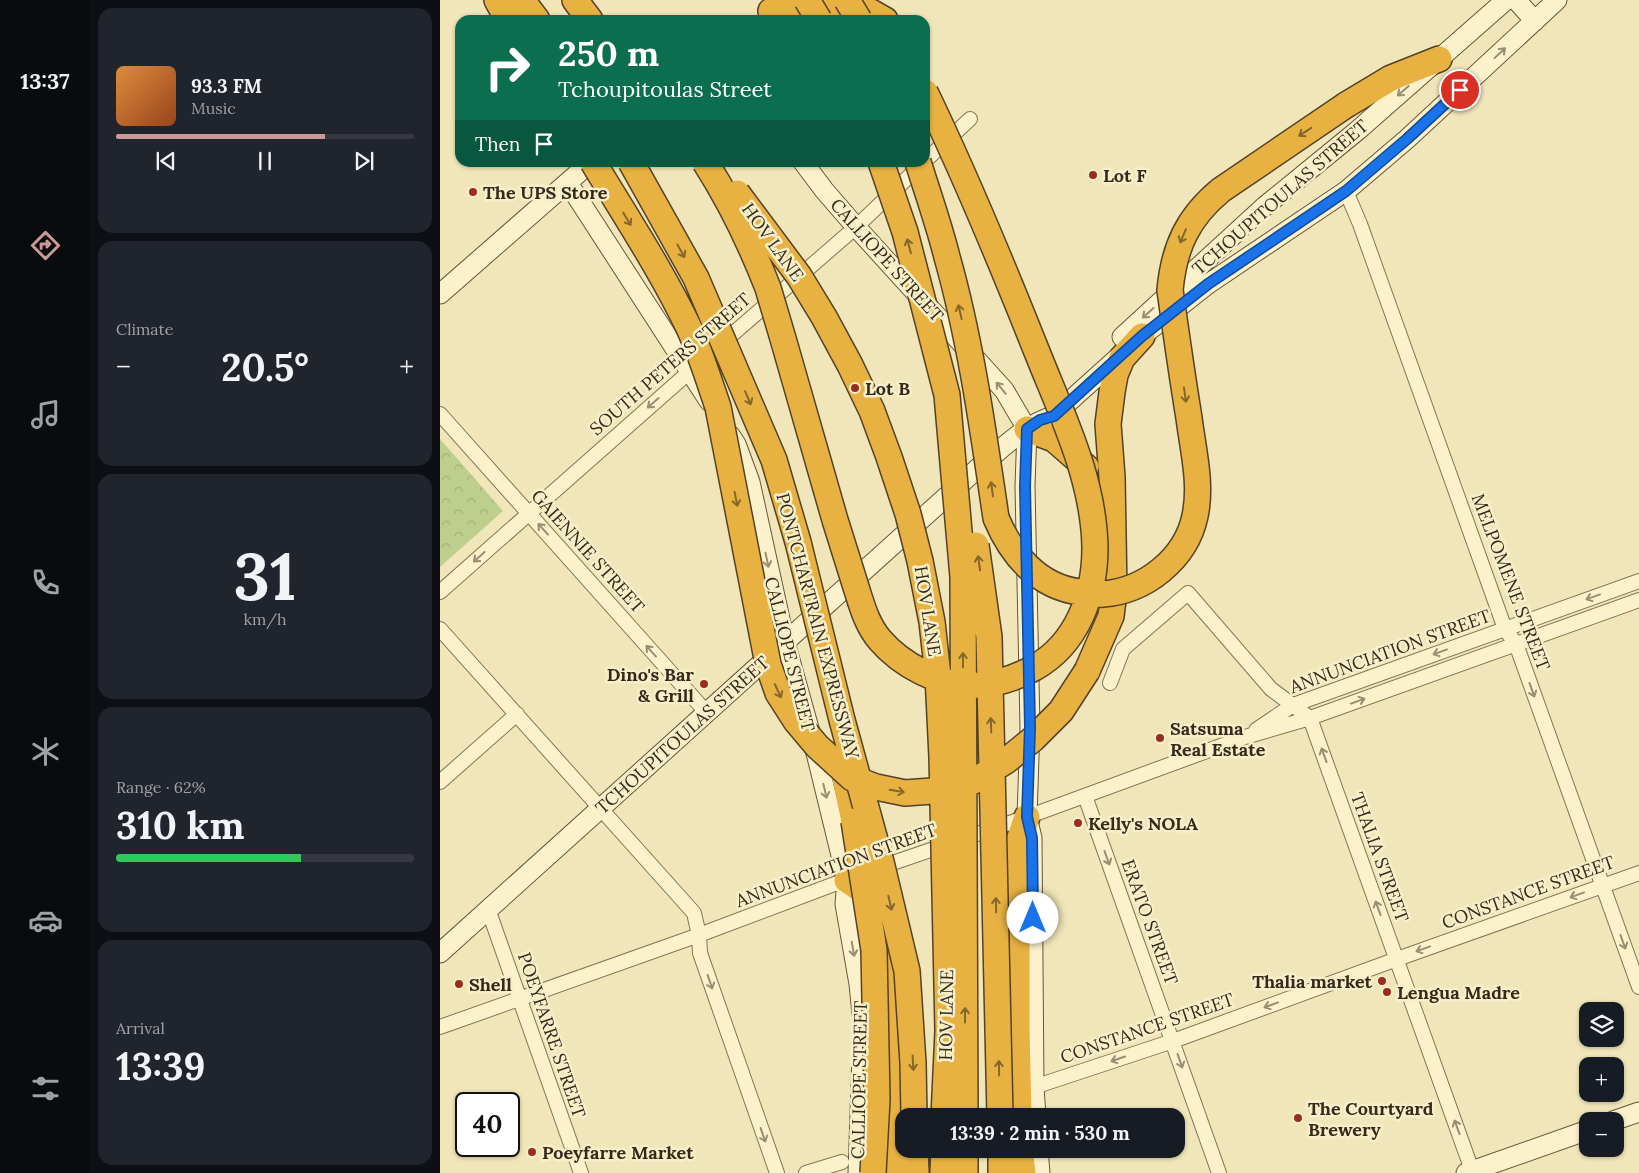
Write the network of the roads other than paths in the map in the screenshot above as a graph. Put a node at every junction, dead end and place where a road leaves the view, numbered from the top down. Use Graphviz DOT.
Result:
graph roads {
  1 [pos="497,0"];
  2 [pos="522,0"];
  3 [pos="575,0"];
  4 [pos="807,0"];
  5 [pos="847,0"];
  6 [pos="880,0"];
  7 [pos="1506,0"];
  8 [pos="1516,0"];
  9 [pos="1557,0"];
  10 [pos="771,10"];
  11 [pos="505,15"];
  12 [pos="533,15"];
  13 [pos="586,15"];
  14 [pos="815,15"];
  15 [pos="856,15"];
  16 [pos="876,15"];
  17 [pos="888,15"];
  18 [pos="1535,21"];
  19 [pos="1439,59"];
  20 [pos="930,102"];
  21 [pos="970,119"];
  22 [pos="930,156"];
  23 [pos="586,167"];
  24 [pos="595,167"];
  25 [pos="634,167"];
  26 [pos="709,167"];
  27 [pos="715,167"];
  28 [pos="807,167"];
  29 [pos="883,167"];
  30 [pos="919,167"];
  31 [pos="920,167"];
  32 [pos="568,183"];
  33 [pos="1346,191"];
  34 [pos="856,227"];
  35 [pos="440,294"];
  36 [pos="1142,336"];
  37 [pos="690,371"];
  38 [pos="948,395"];
  39 [pos="440,414"];
  40 [pos="1033,424"];
  41 [pos="528,513"];
  42 [pos="1112,532"];
  43 [pos="1639,580"];
  44 [pos="440,592"];
  45 [pos="1639,600"];
  46 [pos="1505,628"];
  47 [pos="440,629"];
  48 [pos="785,642"];
  49 [pos="1516,644"];
  50 [pos="1110,683"];
  51 [pos="1293,705"];
  52 [pos="707,713"];
  53 [pos="517,714"];
  54 [pos="1310,718"];
  55 [pos="842,720"];
  56 [pos="1245,738"];
  57 [pos="440,782"];
  58 [pos="1085,796"];
  59 [pos="602,808"];
  60 [pos="1027,817"];
  61 [pos="1639,873"];
  62 [pos="847,880"];
  63 [pos="1603,886"];
  64 [pos="488,909"];
  65 [pos="699,935"];
  66 [pos="440,953"];
  67 [pos="1397,959"];
  68 [pos="1639,987"];
  69 [pos="519,998"];
  70 [pos="440,1027"];
  71 [pos="1173,1041"];
  72 [pos="1034,1087"];
  73 [pos="914,1108"];
  74 [pos="944,1108"];
  75 [pos="965,1108"];
  76 [pos="1000,1108"];
  77 [pos="1019,1108"];
  78 [pos="1035,1108"];
  79 [pos="1639,1112"];
  80 [pos="1624,1117"];
  81 [pos="1579,1133"];
  82 [pos="915,1158"];
  83 [pos="944,1158"];
  84 [pos="965,1158"];
  85 [pos="1001,1158"];
  86 [pos="1021,1158"];
  87 [pos="1039,1158"];
  88 [pos="842,1162"];
  89 [pos="1471,1172"];
  90 [pos="581,1173"];
  91 [pos="776,1173"];
  92 [pos="806,1173"];
  93 [pos="858,1173"];
  94 [pos="873,1173"];
  95 [pos="892,1173"];
  96 [pos="916,1173"];
  97 [pos="943,1173"];
  98 [pos="965,1173"];
  99 [pos="1001,1173"];
  100 [pos="1022,1173"];
  101 [pos="1040,1173"];
  102 [pos="1219,1173"];
  1 -- 11 [label="highway"];
  2 -- 12 [label="highway"];
  3 -- 13 [label="highway"];
  4 -- 14 [label="highway, bridge"];
  5 -- 15 [label="highway, bridge"];
  6 -- 17 [label="highway"];
  7 -- 19 [label="street, TCHOUPITOULAS STREET"];
  8 -- 18 [label="street"];
  9 -- 18 [label="street, TCHOUPITOULAS STREET"];
  10 -- 16 [label="highway"];
  33 -- 18 [label="street, TCHOUPITOULAS STREET, one-way"];
  19 -- 31 [label="highway, one-way, bridge"];
  19 -- 40 [label="street, TCHOUPITOULAS STREET, one-way"];
  20 -- 26 [label="highway, bridge"];
  21 -- 22 [label="street, SOUTH PETERS STREET"];
  23 -- 32 [label="street"];
  24 -- 42 [label="highway, one-way, bridge"];
  25 -- 55 [label="highway, PONTCHARTRAIN EXPRESSWAY, one-way, bridge"];
  27 -- 74 [label="highway, HOV LANE, bridge"];
  28 -- 34 [label="street, CALLIOPE STREET"];
  38 -- 29 [label="highway, one-way, bridge"];
  30 -- 34 [label="street, SOUTH PETERS STREET"];
  32 -- 35 [label="street"];
  32 -- 37 [label="street, CALLIOPE STREET"];
  33 -- 36 [label="street, TCHOUPITOULAS STREET"];
  33 -- 46 [label="street, MELPOMENE STREET"];
  34 -- 37 [label="street, SOUTH PETERS STREET"];
  40 -- 34 [label="street, CALLIOPE STREET, one-way"];
  36 -- 40 [label="street, TCHOUPITOULAS STREET"];
  36 -- 42 [label="highway"];
  37 -- 41 [label="street, SOUTH PETERS STREET, one-way"];
  37 -- 48 [label="street, CALLIOPE STREET, one-way"];
  75 -- 38 [label="highway, one-way, bridge"];
  76 -- 38 [label="highway, one-way, bridge"];
  39 -- 41 [label="street, GAIENNIE STREET"];
  40 -- 42 [label="highway"];
  40 -- 48 [label="street, TCHOUPITOULAS STREET"];
  40 -- 60 [label="street"];
  41 -- 44 [label="street, SOUTH PETERS STREET, one-way"];
  52 -- 41 [label="street, GAIENNIE STREET, one-way"];
  43 -- 46 [label="street, ANNUNCIATION STREET, one-way"];
  45 -- 49 [label="street, ANNUNCIATION STREET"];
  46 -- 49 [label="street, MELPOMENE STREET"];
  46 -- 51 [label="street, ANNUNCIATION STREET, one-way"];
  47 -- 53 [label="street"];
  48 -- 52 [label="street, TCHOUPITOULAS STREET"];
  48 -- 62 [label="street, CALLIOPE STREET, one-way"];
  54 -- 49 [label="street, ANNUNCIATION STREET, one-way"];
  49 -- 63 [label="street, MELPOMENE STREET, one-way"];
  50 -- 51 [label="street"];
  51 -- 54 [label="street"];
  51 -- 56 [label="street, ANNUNCIATION STREET"];
  52 -- 59 [label="street, TCHOUPITOULAS STREET"];
  53 -- 57 [label="street"];
  53 -- 59 [label="street"];
  54 -- 56 [label="street, ANNUNCIATION STREET"];
  67 -- 54 [label="street, THALIA STREET, one-way"];
  55 -- 73 [label="highway, PONTCHARTRAIN EXPRESSWAY, one-way, bridge"];
  55 -- 94 [label="highway, bridge"];
  56 -- 58 [label="street, ANNUNCIATION STREET"];
  58 -- 60 [label="street, ANNUNCIATION STREET"];
  58 -- 71 [label="street, ERATO STREET, one-way"];
  59 -- 64 [label="street, TCHOUPITOULAS STREET"];
  59 -- 65 [label="street"];
  60 -- 62 [label="street, ANNUNCIATION STREET"];
  60 -- 72 [label="street"];
  60 -- 77 [label="highway"];
  61 -- 63 [label="street, CONSTANCE STREET"];
  62 -- 65 [label="street, ANNUNCIATION STREET"];
  62 -- 93 [label="street, CALLIOPE STREET, one-way"];
  62 -- 95 [label="highway"];
  63 -- 67 [label="street, CONSTANCE STREET, one-way"];
  63 -- 68 [label="street, MELPOMENE STREET, one-way"];
  64 -- 66 [label="street, TCHOUPITOULAS STREET"];
  64 -- 69 [label="street, POEYFARRE STREET"];
  65 -- 69 [label="street, ANNUNCIATION STREET"];
  65 -- 91 [label="street, one-way"];
  67 -- 71 [label="street, CONSTANCE STREET, one-way"];
  89 -- 67 [label="street, THALIA STREET, one-way"];
  69 -- 70 [label="street, ANNUNCIATION STREET"];
  69 -- 90 [label="street, POEYFARRE STREET"];
  71 -- 72 [label="street, CONSTANCE STREET, one-way"];
  71 -- 102 [label="street, ERATO STREET, one-way"];
  72 -- 78 [label="street"];
  79 -- 80 [label="street"];
  81 -- 89 [label="street"];
  82 -- 96 [label="highway"];
  83 -- 97 [label="highway"];
  84 -- 98 [label="highway"];
  85 -- 99 [label="highway"];
  86 -- 100 [label="highway"];
  87 -- 101 [label="street"];
  88 -- 92 [label="street"];
}
